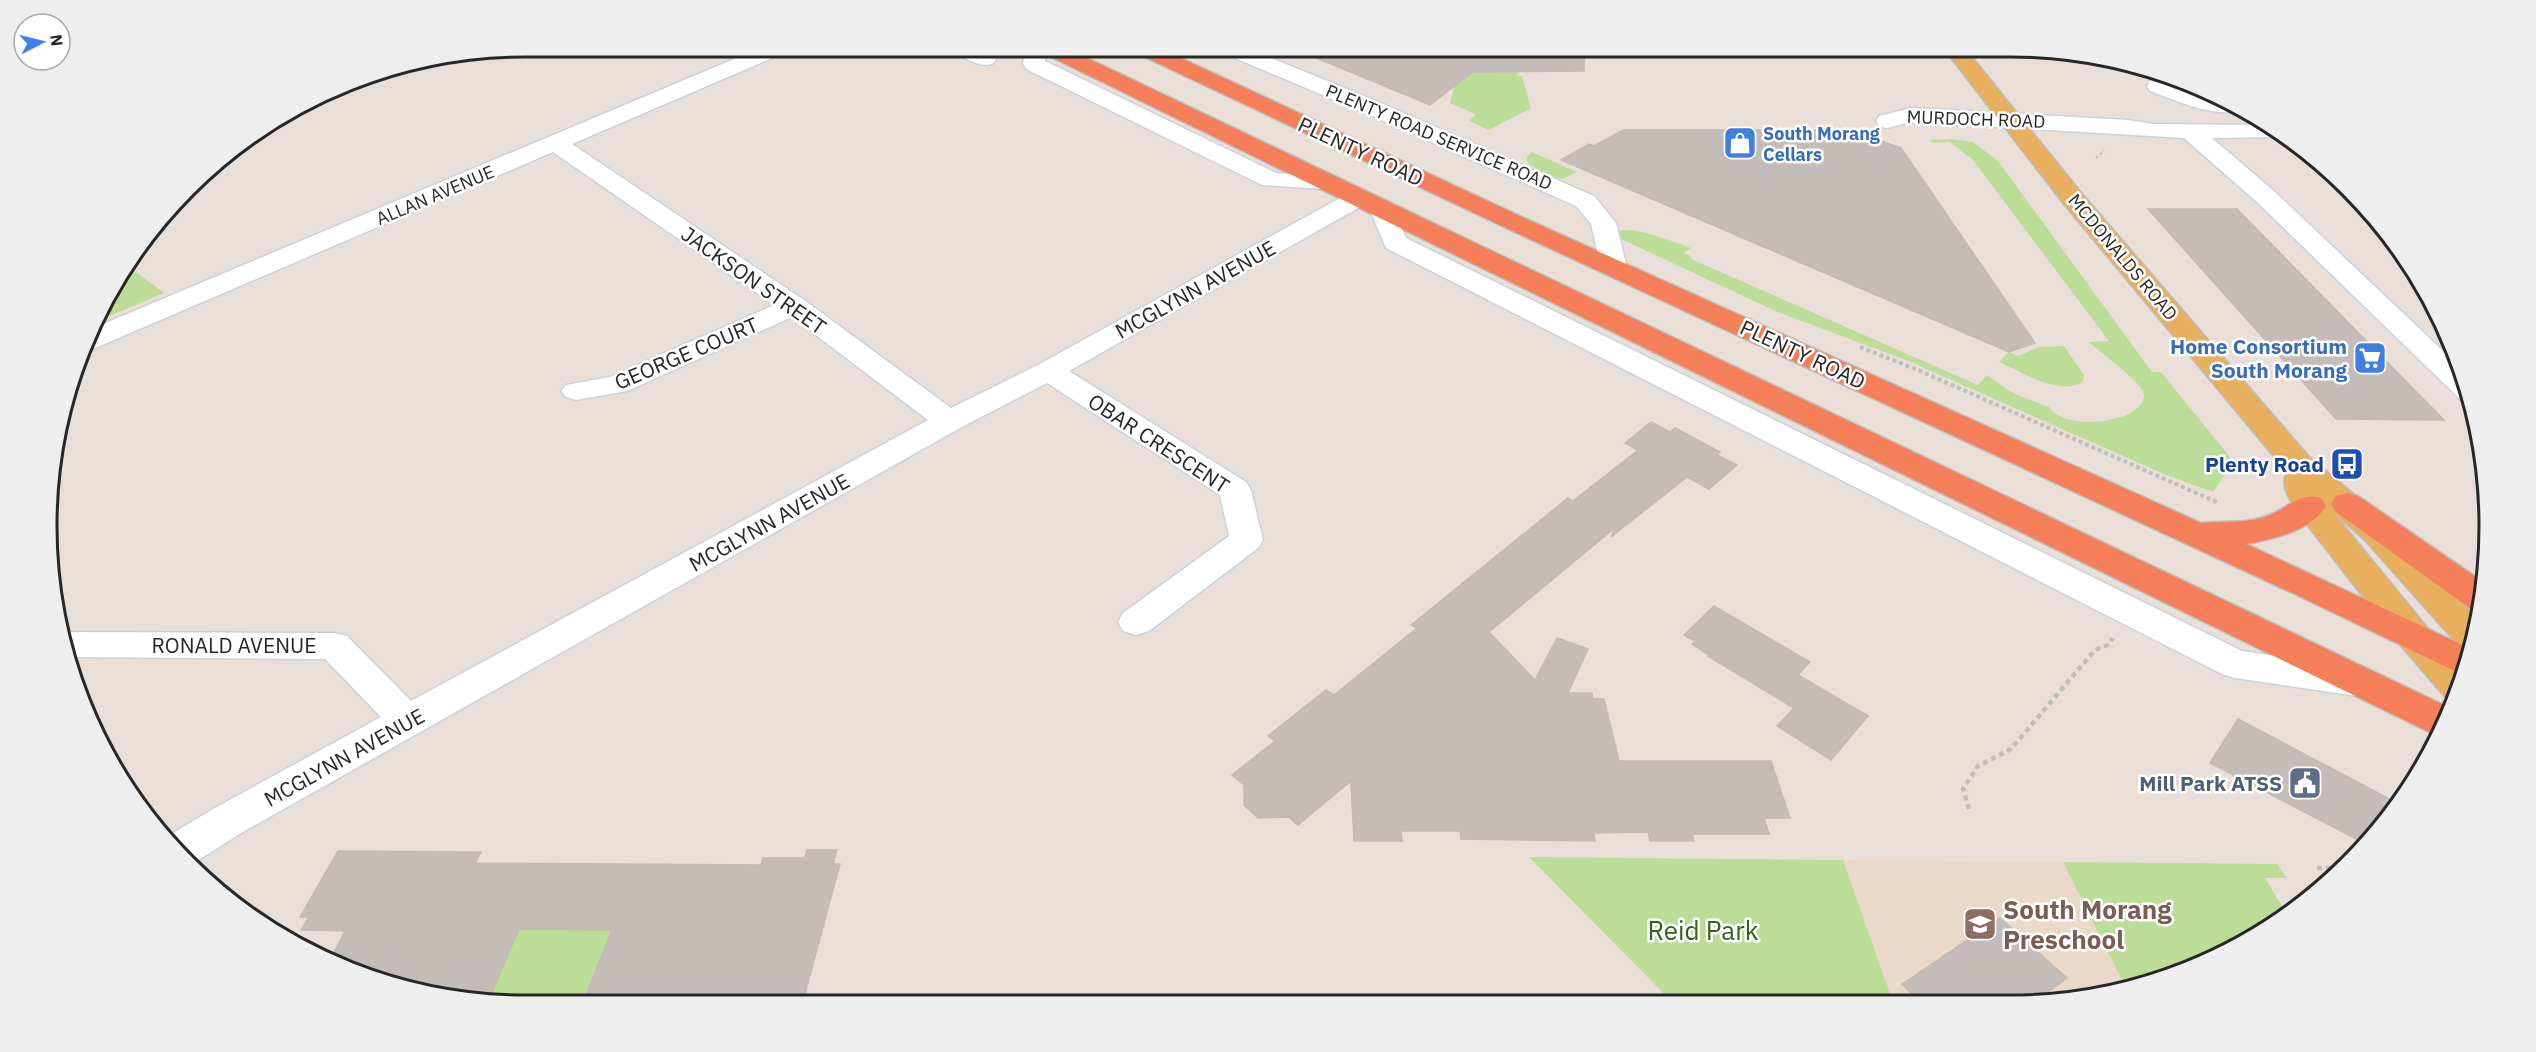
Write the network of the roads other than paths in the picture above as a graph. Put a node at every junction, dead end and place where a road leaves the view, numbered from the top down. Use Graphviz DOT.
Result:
graph roads {
  1 [pos="758,57"];
  2 [pos="979,57"];
  3 [pos="1035,57"];
  4 [pos="1067,57"];
  5 [pos="1160,57"];
  6 [pos="1250,57"];
  7 [pos="1961,57"];
  8 [pos="985,60"];
  9 [pos="2158,86"];
  10 [pos="2215,104"];
  11 [pos="2014,126"];
  12 [pos="2192,132"];
  13 [pos="2264,132"];
  14 [pos="556,144"];
  15 [pos="1323,182"];
  16 [pos="1370,204"];
  17 [pos="1513,222"];
  18 [pos="1470,252"];
  19 [pos="1614,268"];
  20 [pos="794,306"];
  21 [pos="97,337"];
  22 [pos="1711,368"];
  23 [pos="1048,371"];
  24 [pos="2455,379"];
  25 [pos="576,391"];
  26 [pos="949,422"];
  27 [pos="1759,426"];
  28 [pos="2298,464"];
  29 [pos="2347,504"];
  30 [pos="2310,506"];
  31 [pos="2195,534"];
  32 [pos="2474,593"];
  33 [pos="1136,622"];
  34 [pos="2467,631"];
  35 [pos="2416,639"];
  36 [pos="72,644"];
  37 [pos="2459,659"];
  38 [pos="2453,681"];
  39 [pos="2357,682"];
  40 [pos="2437,719"];
  41 [pos="406,723"];
  42 [pos="185,848"];
  1 -- 14 [label="street, ALLAN AVENUE"];
  2 -- 8 [label="street"];
  3 -- 15 [label="street, PLENTY ROAD"];
  4 -- 15 [label="highway, PLENTY ROAD"];
  5 -- 17 [label="highway, PLENTY ROAD"];
  6 -- 19 [label="street, PLENTY ROAD SERVICE ROAD"];
  7 -- 11 [label="main road, MCDONALDS ROAD"];
  9 -- 10 [label="street"];
  11 -- 12 [label="street, MURDOCH ROAD"];
  11 -- 28 [label="main road, MCDONALDS ROAD"];
  12 -- 13 [label="street, MURDOCH ROAD"];
  12 -- 24 [label="street"];
  14 -- 20 [label="street, JACKSON STREET"];
  14 -- 21 [label="street, ALLAN AVENUE"];
  15 -- 16 [label="highway, PLENTY ROAD"];
  16 -- 18 [label="highway, PLENTY ROAD"];
  16 -- 23 [label="street, MCGLYNN AVENUE"];
  16 -- 27 [label="street, PLENTY ROAD"];
  17 -- 18 [label="highway"];
  17 -- 19 [label="highway, PLENTY ROAD"];
  18 -- 22 [label="highway, PLENTY ROAD"];
  19 -- 31 [label="highway, PLENTY ROAD"];
  20 -- 25 [label="street, GEORGE COURT"];
  20 -- 26 [label="street, JACKSON STREET"];
  22 -- 27 [label="street, PLENTY ROAD"];
  22 -- 39 [label="highway, PLENTY ROAD"];
  23 -- 26 [label="street, MCGLYNN AVENUE"];
  23 -- 33 [label="street, OBAR CRESCENT"];
  26 -- 41 [label="street, MCGLYNN AVENUE"];
  27 -- 39 [label="street, PLENTY ROAD"];
  28 -- 29 [label="main road, MCDONALDS ROAD"];
  28 -- 30 [label="main road"];
  29 -- 32 [label="highway"];
  29 -- 34 [label="main road, MCDONALDS ROAD"];
  30 -- 31 [label="highway"];
  30 -- 35 [label="main road"];
  31 -- 35 [label="highway, PLENTY ROAD"];
  35 -- 37 [label="highway, PLENTY ROAD"];
  35 -- 38 [label="main road"];
  36 -- 41 [label="street, RONALD AVENUE"];
  39 -- 40 [label="highway, PLENTY ROAD"];
  41 -- 42 [label="street, MCGLYNN AVENUE"];
}
